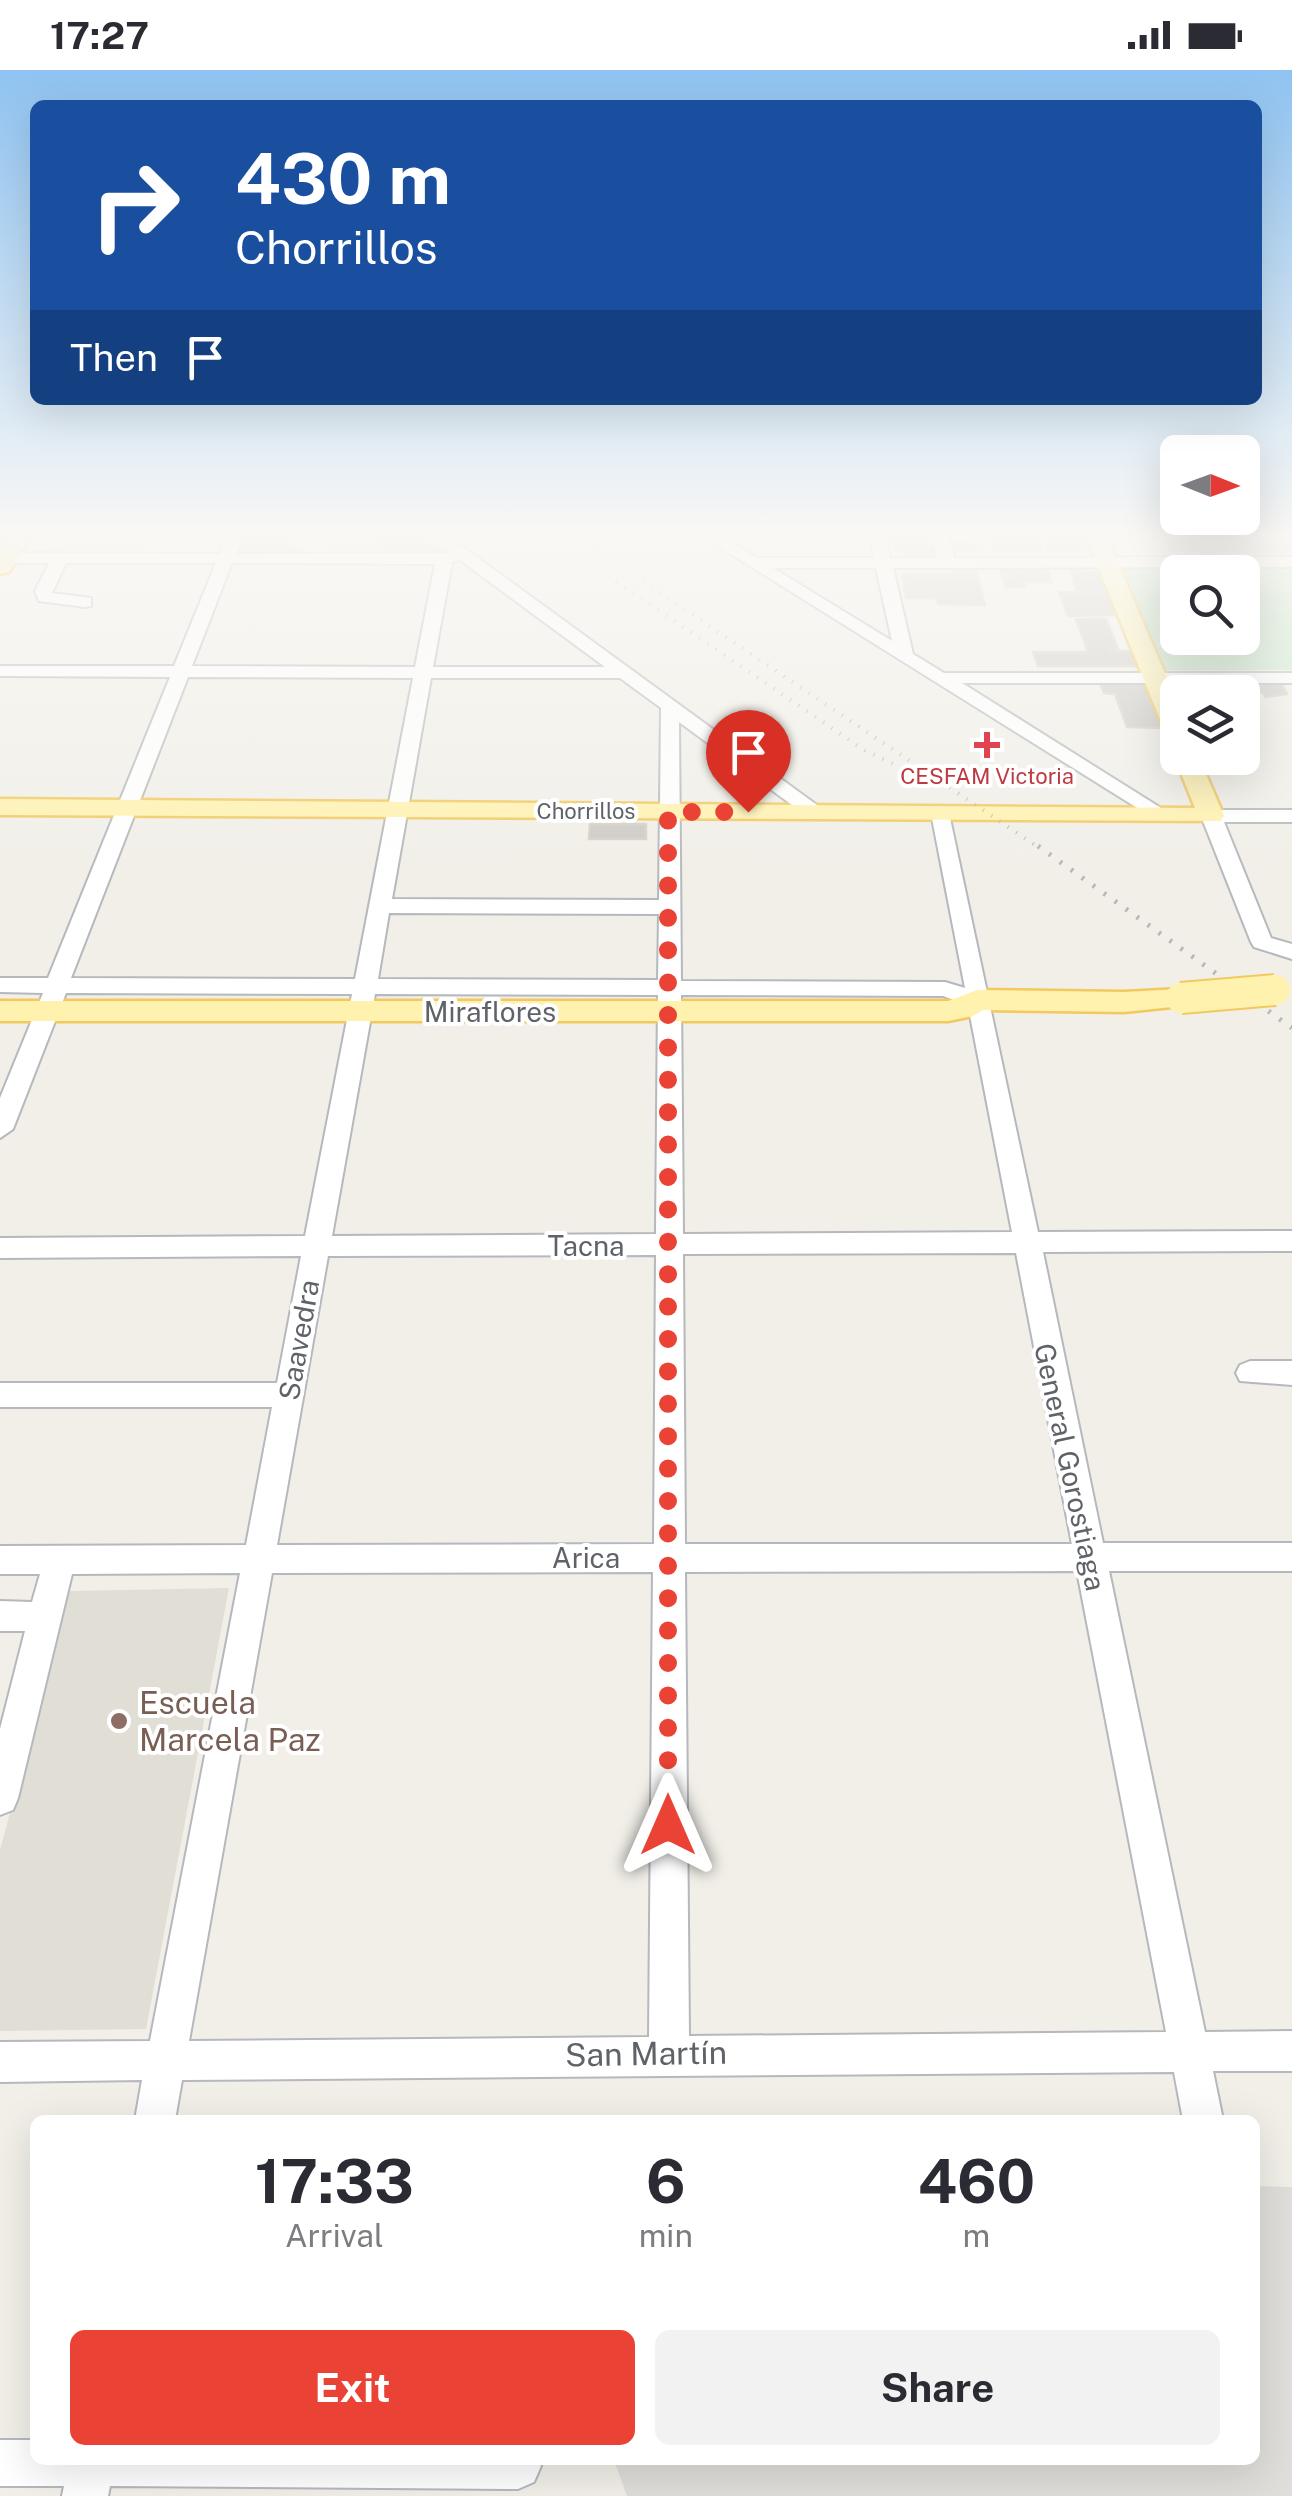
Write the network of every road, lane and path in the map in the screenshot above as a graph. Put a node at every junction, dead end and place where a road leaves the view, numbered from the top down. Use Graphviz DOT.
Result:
graph roads {
  1 [pos="190,644"];
  2 [pos="430,644"];
  3 [pos="582,644"];
  4 [pos="884,644"];
  5 [pos="902,644"];
  6 [pos="1141,644"];
  7 [pos="905,657"];
  8 [pos="0,671"];
  9 [pos="179,672"];
  10 [pos="423,672"];
  11 [pos="624,673"];
  12 [pos="939,678"];
  13 [pos="1154,678"];
  14 [pos="1292,678"];
  15 [pos="1160,692"];
  16 [pos="670,707"];
  17 [pos="1194,775"];
  18 [pos="0,808"];
  19 [pos="124,808"];
  20 [pos="397,810"];
  21 [pos="668,812"];
  22 [pos="814,812"];
  23 [pos="942,814"];
  24 [pos="1162,815"];
  25 [pos="1211,816"];
  26 [pos="1292,816"];
  27 [pos="379,906"];
  28 [pos="667,907"];
  29 [pos="1292,952"];
  30 [pos="0,984"];
  31 [pos="1283,989"];
  32 [pos="50,998"];
  33 [pos="362,999"];
  34 [pos="667,1000"];
  35 [pos="977,1000"];
  36 [pos="0,1011"];
  37 [pos="0,1129"];
  38 [pos="1024,1241"];
  39 [pos="1292,1241"];
  40 [pos="316,1246"];
  41 [pos="667,1246"];
  42 [pos="0,1248"];
  43 [pos="1250,1373"];
  44 [pos="1292,1374"];
  45 [pos="289,1394"];
  46 [pos="0,1395"];
  47 [pos="1292,1557"];
  48 [pos="668,1558"];
  49 [pos="1089,1558"];
  50 [pos="259,1559"];
  51 [pos="0,1560"];
  52 [pos="60,1560"];
  53 [pos="0,1616"];
  54 [pos="45,1617"];
  55 [pos="0,1798"];
  56 [pos="1188,2050"];
  57 [pos="1292,2050"];
  58 [pos="668,2053"];
  59 [pos="167,2059"];
  60 [pos="0,2062"];
  61 [pos="156,2115"];
  62 [pos="1202,2115"];
  63 [pos="0,2463"];
  64 [pos="518,2466"];
  65 [pos="88,2473"];
  1 -- 9 [label="street"];
  2 -- 10 [label="street, Saavedra"];
  3 -- 11 [label="street"];
  4 -- 7 [label="street"];
  5 -- 7 [label="street"];
  6 -- 13 [label="main road"];
  7 -- 12 [label="street"];
  8 -- 9 [label="street"];
  9 -- 10 [label="street"];
  9 -- 19 [label="street"];
  10 -- 11 [label="street"];
  10 -- 20 [label="street, Saavedra"];
  11 -- 16 [label="street"];
  12 -- 13 [label="street"];
  12 -- 24 [label="street"];
  13 -- 14 [label="street"];
  13 -- 15 [label="main road"];
  16 -- 21 [label="street"];
  16 -- 22 [label="street"];
  17 -- 25 [label="main road"];
  18 -- 19 [label="main road, Chorrillos"];
  19 -- 20 [label="main road, Chorrillos"];
  19 -- 32 [label="street"];
  20 -- 21 [label="main road, Chorrillos"];
  20 -- 27 [label="street, Saavedra"];
  21 -- 22 [label="main road, Chorrillos"];
  21 -- 28 [label="street"];
  22 -- 23 [label="main road, Chorrillos"];
  23 -- 24 [label="main road, Chorrillos"];
  23 -- 35 [label="street, General Gorostiaga"];
  24 -- 25 [label="main road, Chorrillos"];
  25 -- 26 [label="street, Chorrillos"];
  25 -- 29 [label="street"];
  27 -- 28 [label="street"];
  27 -- 33 [label="street, Saavedra"];
  28 -- 34 [label="street"];
  30 -- 32 [label="street, Miraflores"];
  31 -- 35 [label="main road, Miraflores, bridge"];
  32 -- 33 [label="main road, Miraflores"];
  32 -- 36 [label="main road, Miraflores"];
  32 -- 37 [label="street"];
  33 -- 34 [label="main road, Miraflores"];
  33 -- 40 [label="street, Saavedra"];
  34 -- 35 [label="main road, Miraflores"];
  34 -- 41 [label="street"];
  35 -- 38 [label="street, General Gorostiaga"];
  38 -- 39 [label="street, Tacna"];
  38 -- 41 [label="street, Tacna"];
  38 -- 49 [label="street, General Gorostiaga"];
  40 -- 41 [label="street, Tacna"];
  40 -- 42 [label="street, Tacna"];
  40 -- 45 [label="street, Saavedra"];
  41 -- 48 [label="street"];
  43 -- 44 [label="street"];
  45 -- 46 [label="street"];
  45 -- 50 [label="street, Saavedra"];
  47 -- 49 [label="street, Arica"];
  48 -- 49 [label="street, Arica"];
  48 -- 50 [label="street, Arica"];
  48 -- 58 [label="street"];
  49 -- 56 [label="street, General Gorostiaga"];
  50 -- 52 [label="street, Arica"];
  50 -- 59 [label="street, Saavedra"];
  51 -- 52 [label="street, Arica"];
  52 -- 54 [label="street"];
  53 -- 54 [label="street"];
  54 -- 55 [label="street"];
  56 -- 57 [label="street, San Martín"];
  56 -- 58 [label="street, San Martín"];
  56 -- 62 [label="street, General Gorostiaga"];
  58 -- 59 [label="street, San Martín"];
  59 -- 60 [label="street, San Martín"];
  59 -- 61 [label="street, Saavedra"];
  63 -- 65 [label="street"];
  64 -- 65 [label="street"];
}
